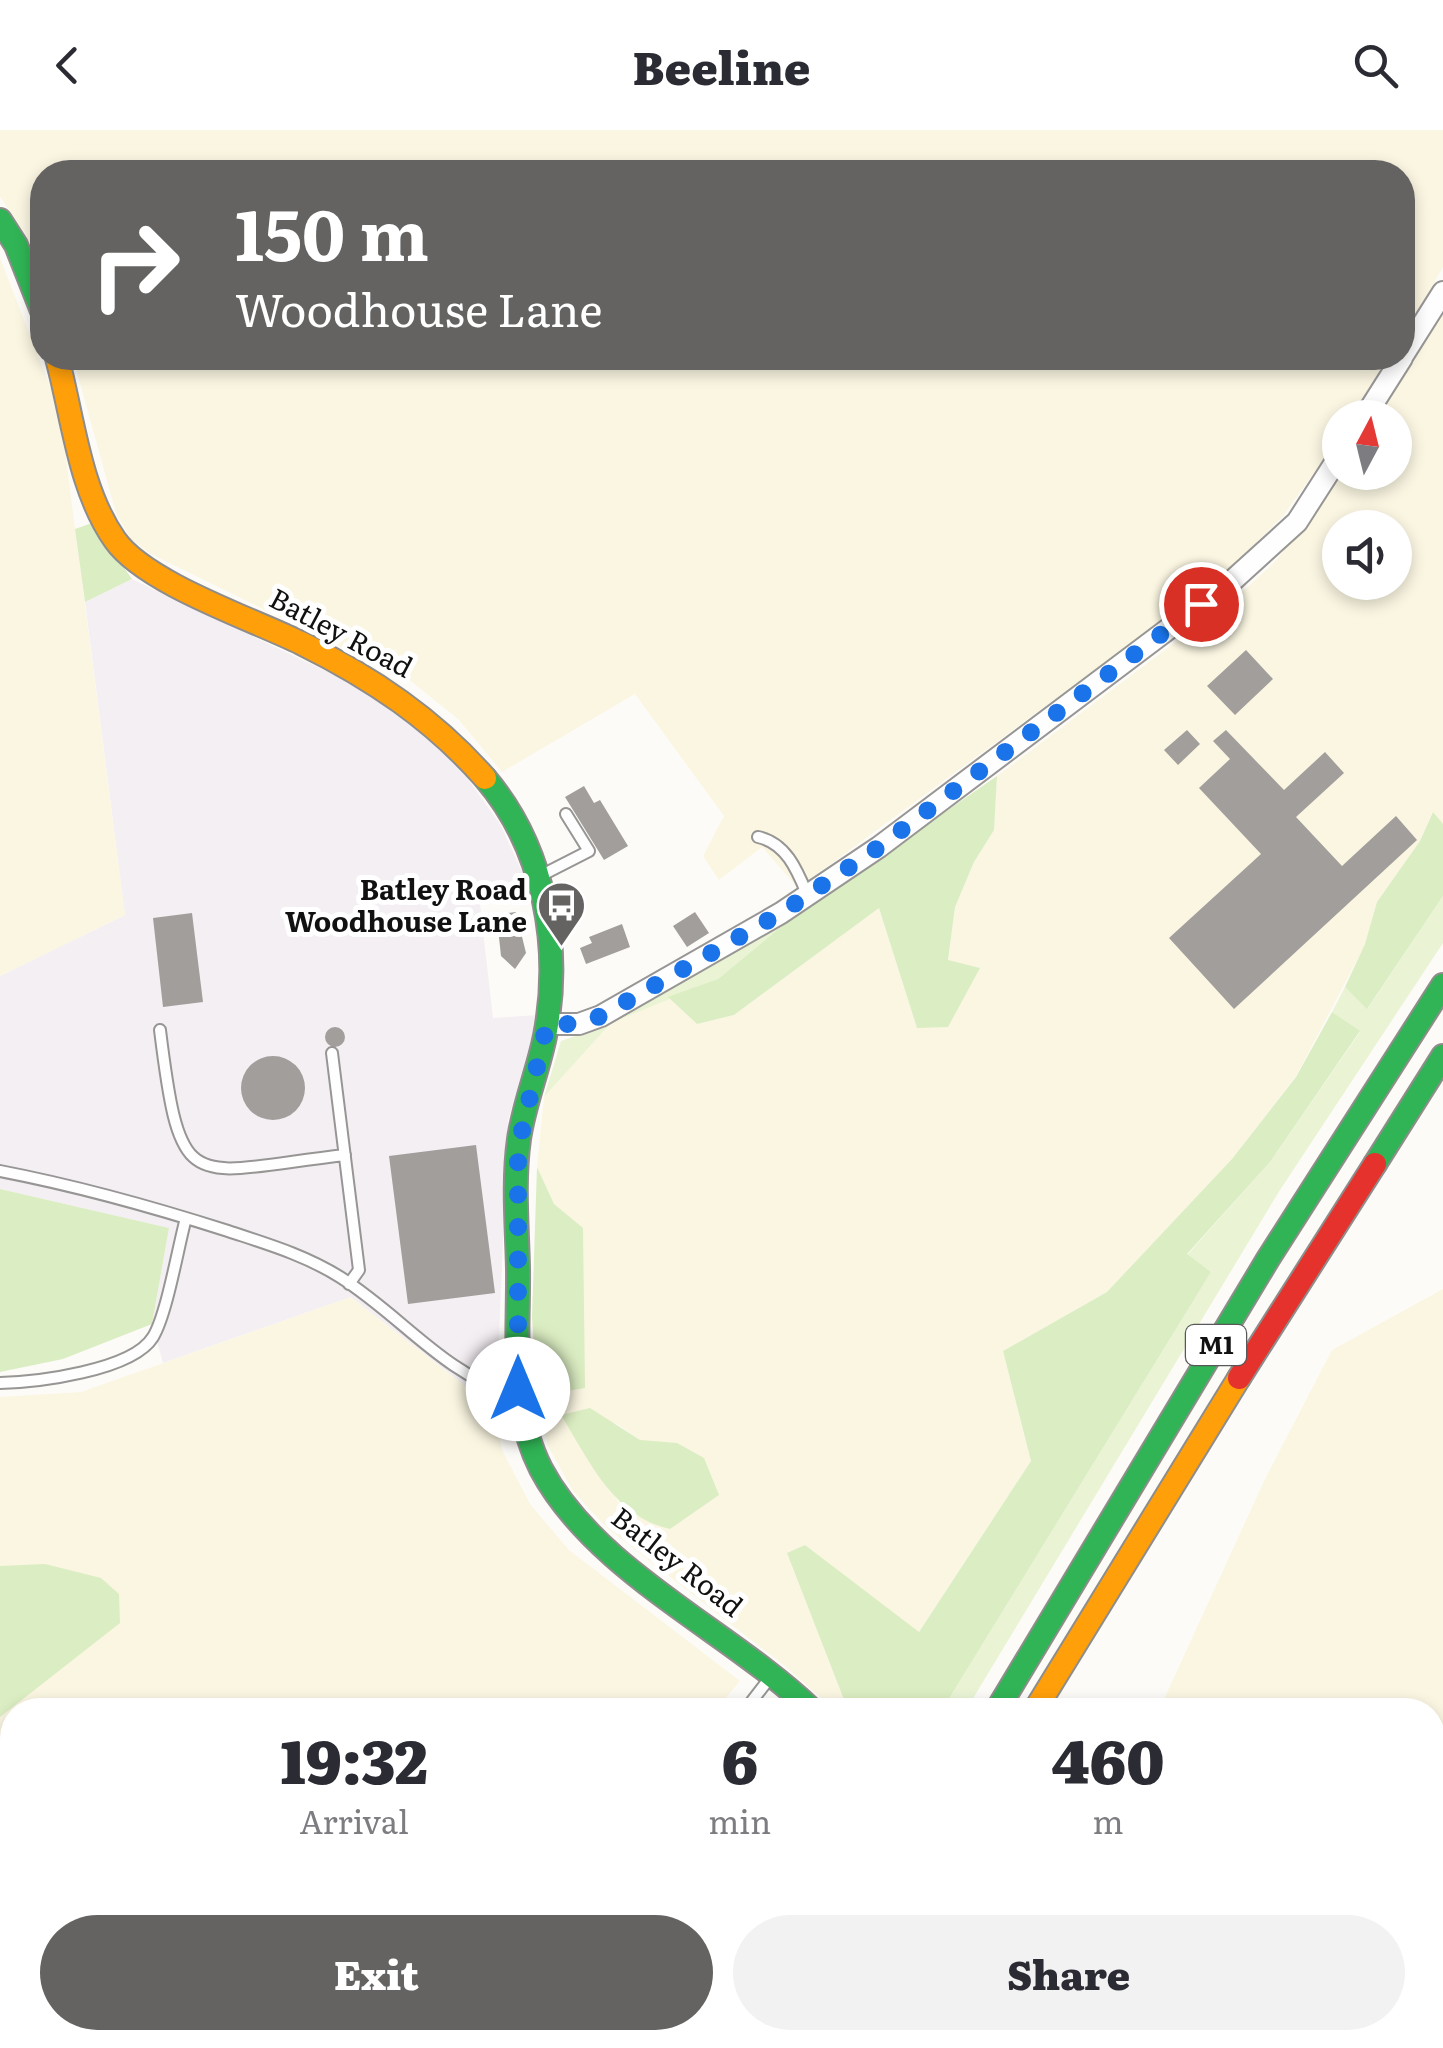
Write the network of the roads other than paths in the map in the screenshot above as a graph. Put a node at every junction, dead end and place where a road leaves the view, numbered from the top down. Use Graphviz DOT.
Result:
graph roads {
  1 [pos="0,220"];
  2 [pos="30,281"];
  3 [pos="1443,292"];
  4 [pos="1415,336"];
  5 [pos="60,370"];
  6 [pos="1394,370"];
  7 [pos="1375,400"];
  8 [pos="1322,484"];
  9 [pos="566,814"];
  10 [pos="758,837"];
  11 [pos="536,878"];
  12 [pos="807,895"];
  13 [pos="1443,984"];
  14 [pos="547,1024"];
  15 [pos="160,1030"];
  16 [pos="332,1054"];
  17 [pos="1443,1056"];
  18 [pos="345,1155"];
  19 [pos="0,1172"];
  20 [pos="186,1218"];
  21 [pos="349,1284"];
  22 [pos="0,1383"];
  23 [pos="520,1398"];
  24 [pos="772,1674"];
  25 [pos="753,1698"];
  26 [pos="799,1698"];
  27 [pos="1004,1698"];
  28 [pos="1042,1698"];
  1 -- 2 [label="main road"];
  3 -- 4 [label="street"];
  5 -- 11 [label="main road, Batley Road"];
  6 -- 7 [label="street"];
  8 -- 12 [label="street"];
  9 -- 11 [label="lane"];
  10 -- 12 [label="lane"];
  11 -- 14 [label="main road, Batley Road"];
  12 -- 14 [label="street"];
  13 -- 27 [label="main road, M1"];
  14 -- 23 [label="main road, Batley Road"];
  15 -- 18 [label="lane"];
  16 -- 18 [label="lane"];
  17 -- 28 [label="main road, M1"];
  18 -- 21 [label="lane"];
  19 -- 20 [label="lane"];
  20 -- 21 [label="lane"];
  20 -- 22 [label="lane"];
  21 -- 23 [label="lane"];
  23 -- 24 [label="main road, Batley Road"];
  24 -- 25 [label="lane"];
  24 -- 26 [label="main road, Batley Road"];
}
